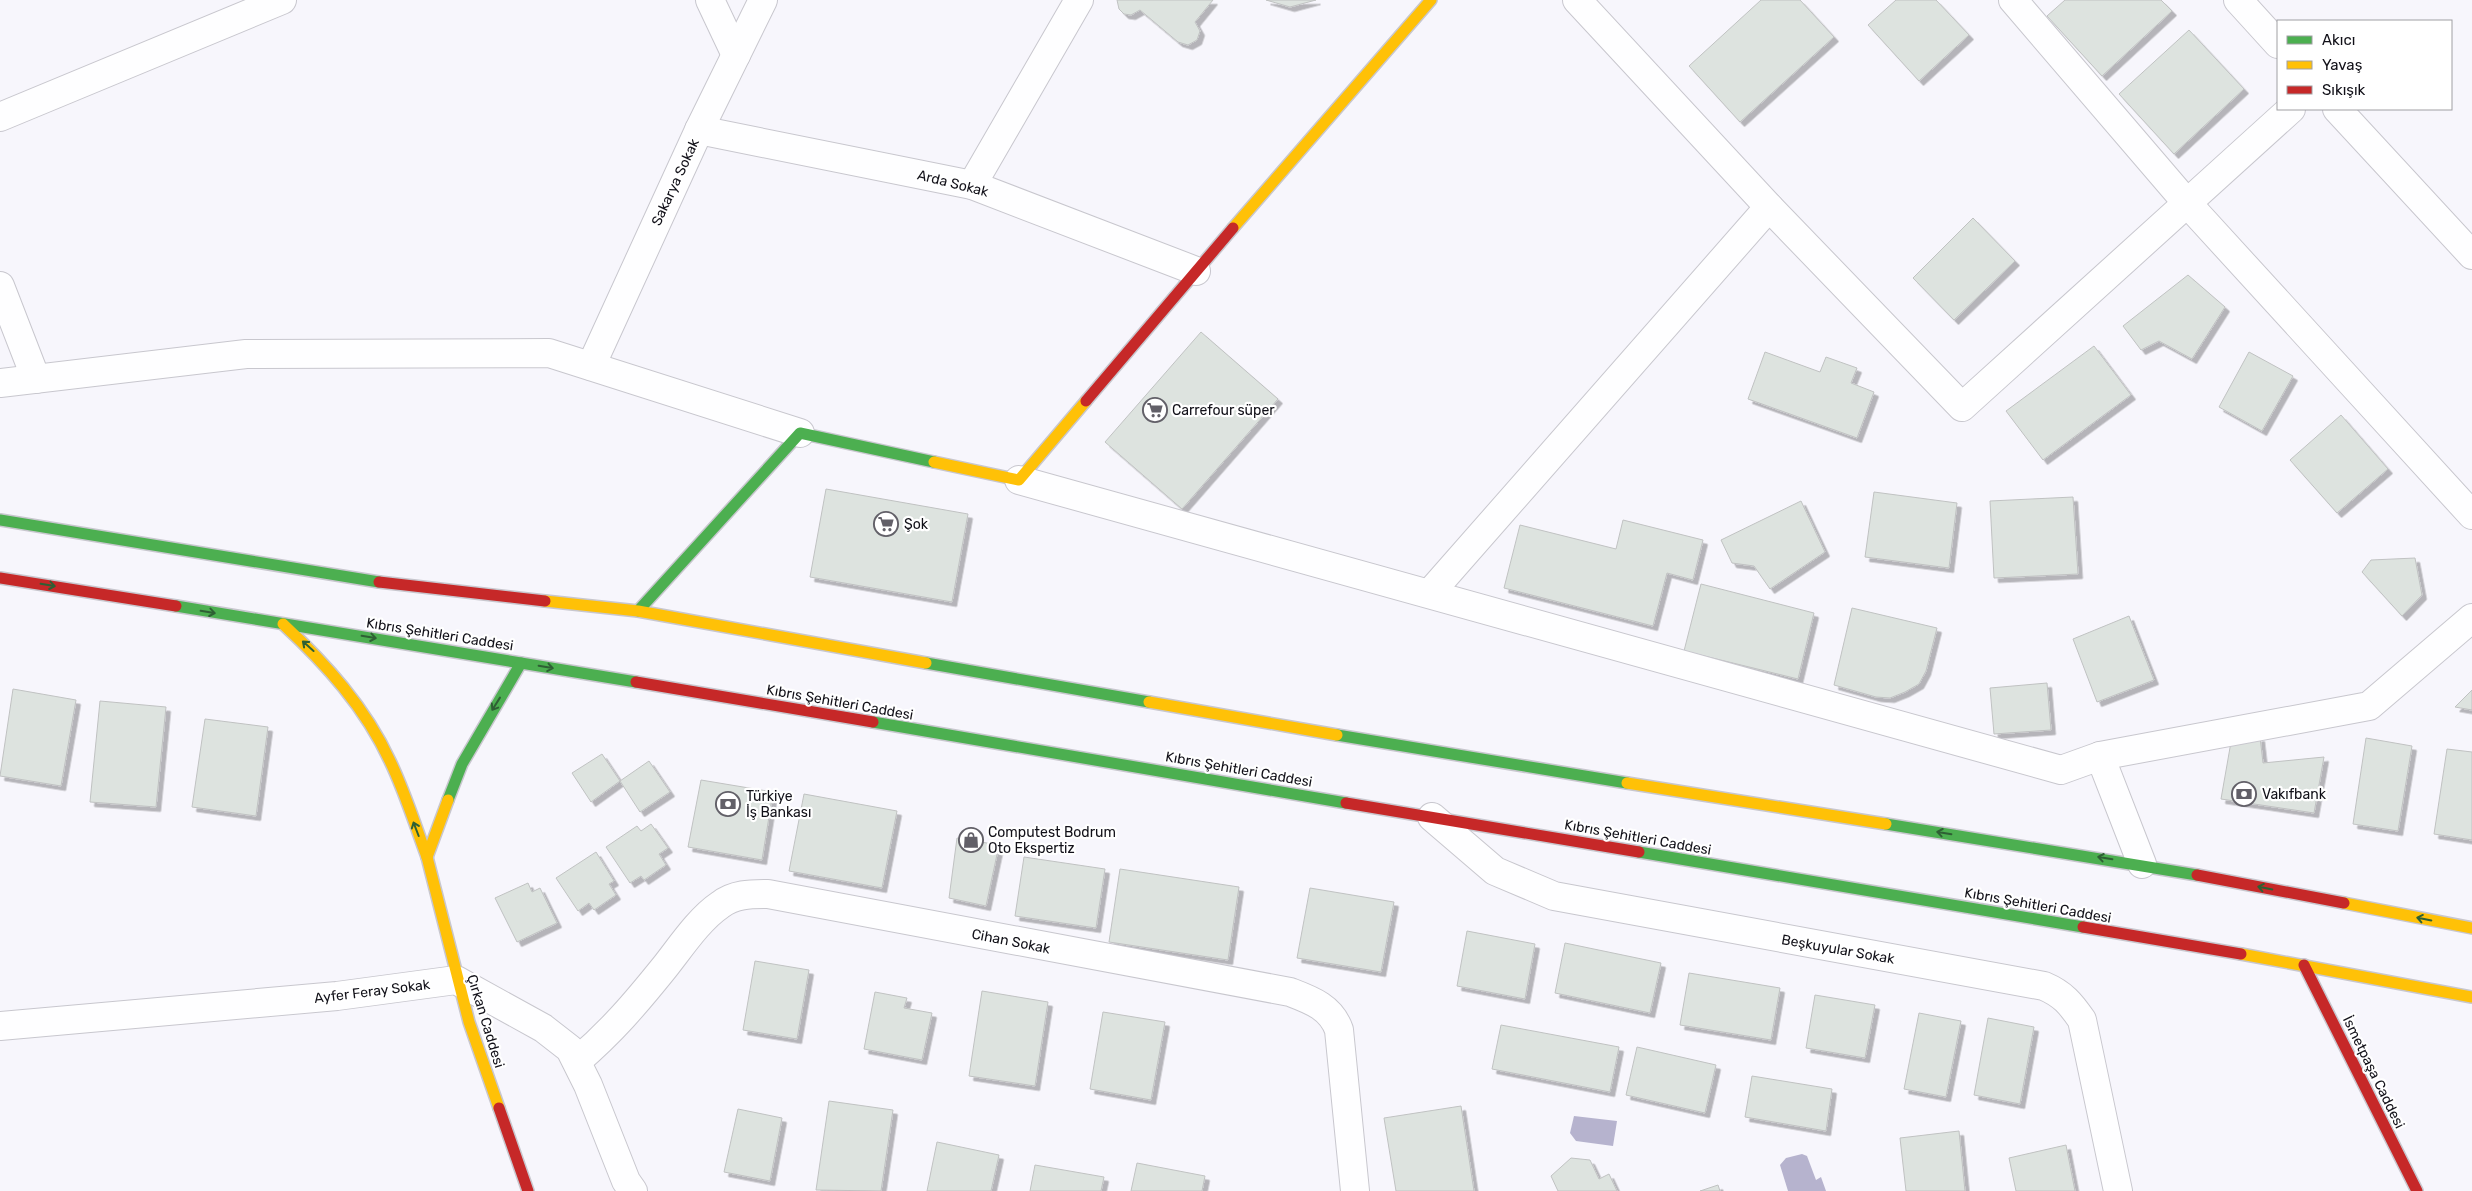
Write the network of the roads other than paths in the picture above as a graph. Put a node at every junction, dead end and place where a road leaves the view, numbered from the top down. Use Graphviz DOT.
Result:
graph roads {
  1 [pos="282,0"];
  2 [pos="710,0"];
  3 [pos="763,0"];
  4 [pos="1079,0"];
  5 [pos="1431,0"];
  6 [pos="1577,0"];
  7 [pos="2013,0"];
  8 [pos="2238,0"];
  9 [pos="2277,43"];
  10 [pos="736,55"];
  11 [pos="2291,110"];
  12 [pos="2338,110"];
  13 [pos="0,117"];
  14 [pos="699,130"];
  15 [pos="972,185"];
  16 [pos="2187,203"];
  17 [pos="1769,207"];
  18 [pos="2472,255"];
  19 [pos="1196,272"];
  20 [pos="0,286"];
  21 [pos="591,366"];
  22 [pos="36,379"];
  23 [pos="0,383"];
  24 [pos="800,432"];
  25 [pos="1019,480"];
  26 [pos="2472,515"];
  27 [pos="0,520"];
  28 [pos="0,578"];
  29 [pos="1430,593"];
  30 [pos="638,611"];
  31 [pos="2472,618"];
  32 [pos="283,624"];
  33 [pos="521,662"];
  34 [pos="2100,756"];
  35 [pos="1432,817"];
  36 [pos="426,857"];
  37 [pos="2142,864"];
  38 [pos="2472,928"];
  39 [pos="2304,965"];
  40 [pos="456,980"];
  41 [pos="2472,997"];
  42 [pos="0,1026"];
  43 [pos="577,1061"];
  44 [pos="528,1191"];
  45 [pos="633,1191"];
  46 [pos="1355,1191"];
  47 [pos="2118,1191"];
  48 [pos="2417,1191"];
  1 -- 13 [label="street"];
  2 -- 10 [label="street"];
  3 -- 10 [label="street, Sakarya Sokak"];
  4 -- 15 [label="street"];
  5 -- 19 [label="main road"];
  6 -- 17 [label="street"];
  7 -- 16 [label="street"];
  8 -- 9 [label="street"];
  10 -- 14 [label="street, Sakarya Sokak"];
  11 -- 16 [label="street"];
  12 -- 18 [label="street"];
  14 -- 15 [label="street, Arda Sokak"];
  14 -- 21 [label="street, Sakarya Sokak"];
  15 -- 19 [label="street, Arda Sokak"];
  16 -- 17 [label="street"];
  16 -- 26 [label="street"];
  17 -- 29 [label="street"];
  19 -- 25 [label="main road"];
  20 -- 22 [label="street"];
  21 -- 22 [label="street"];
  21 -- 24 [label="street"];
  22 -- 23 [label="street"];
  24 -- 25 [label="main road"];
  24 -- 30 [label="main road"];
  25 -- 29 [label="street"];
  27 -- 30 [label="main road"];
  28 -- 32 [label="main road, Kıbrıs Şehitleri Caddesi, one-way"];
  29 -- 34 [label="street"];
  37 -- 30 [label="main road, one-way"];
  31 -- 34 [label="street"];
  32 -- 33 [label="main road, Kıbrıs Şehitleri Caddesi, one-way"];
  36 -- 32 [label="main road, Çırkan Caddesi, one-way"];
  33 -- 35 [label="main road, Kıbrıs Şehitleri Caddesi, one-way"];
  33 -- 36 [label="main road, one-way"];
  34 -- 37 [label="street"];
  35 -- 39 [label="main road, Kıbrıs Şehitleri Caddesi"];
  35 -- 47 [label="street, Beşkuyular Sokak"];
  36 -- 40 [label="main road, Çırkan Caddesi"];
  38 -- 37 [label="main road, one-way"];
  39 -- 41 [label="main road, Kıbrıs Şehitleri Caddesi"];
  39 -- 48 [label="main road, İsmetpaşa Caddesi"];
  40 -- 42 [label="street, Ayfer Feray Sokak"];
  40 -- 43 [label="street"];
  40 -- 44 [label="main road, Çırkan Caddesi"];
  43 -- 45 [label="street"];
  43 -- 46 [label="street, Cihan Sokak"];
}
